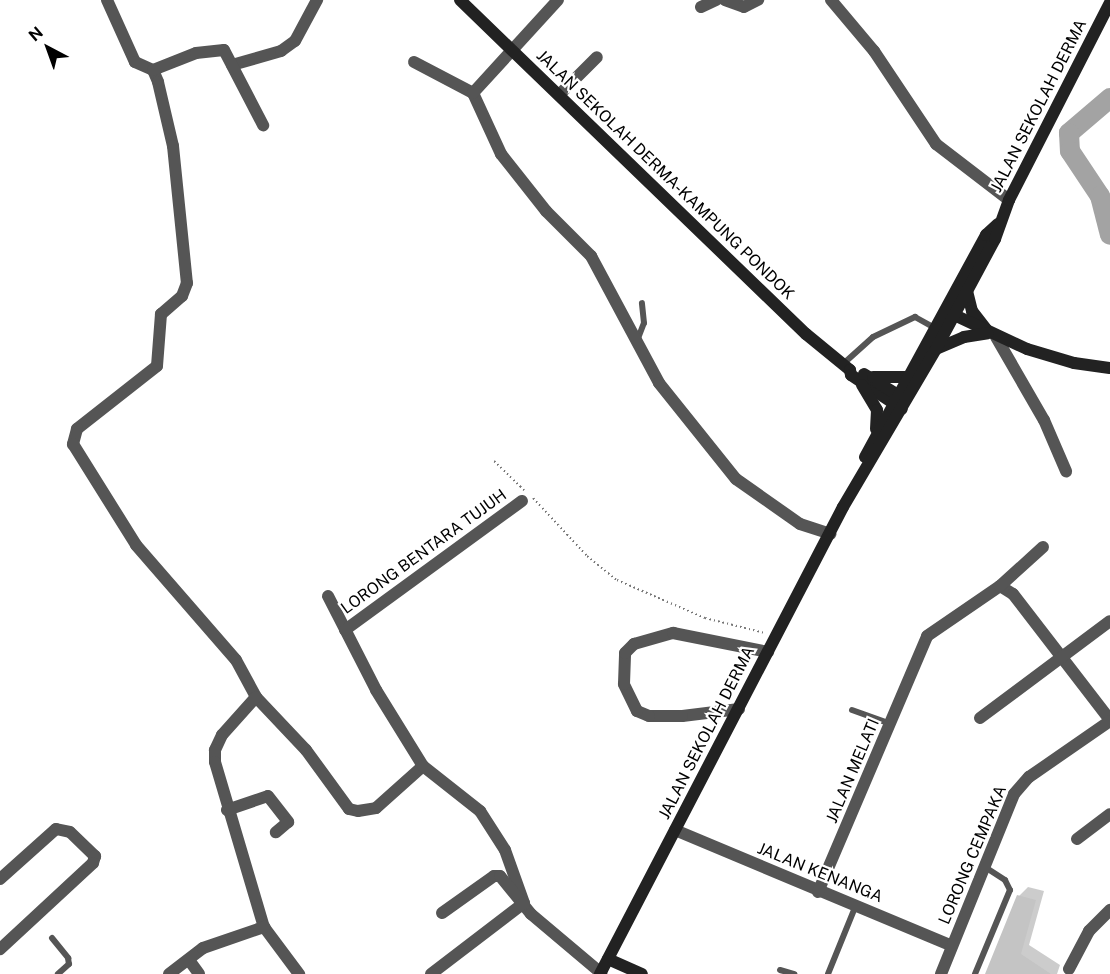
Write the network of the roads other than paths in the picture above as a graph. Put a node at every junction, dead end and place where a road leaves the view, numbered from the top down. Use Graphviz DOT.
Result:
graph roads {
  1 [pos="107,0"];
  2 [pos="317,0"];
  3 [pos="460,0"];
  4 [pos="558,0"];
  5 [pos="716,0"];
  6 [pos="725,0"];
  7 [pos="758,0"];
  8 [pos="831,0"];
  9 [pos="1110,3"];
  10 [pos="701,7"];
  11 [pos="511,48"];
  12 [pos="597,57"];
  13 [pos="414,62"];
  14 [pos="232,64"];
  15 [pos="153,70"];
  16 [pos="473,93"];
  17 [pos="560,94"];
  18 [pos="263,125"];
  19 [pos="1009,200"];
  20 [pos="998,224"];
  21 [pos="967,291"];
  22 [pos="642,303"];
  23 [pos="950,313"];
  24 [pos="936,328"];
  25 [pos="992,335"];
  26 [pos="637,342"];
  27 [pos="936,349"];
  28 [pos="846,367"];
  29 [pos="1110,368"];
  30 [pos="907,377"];
  31 [pos="863,378"];
  32 [pos="900,402"];
  33 [pos="875,436"];
  34 [pos="1066,471"];
  35 [pos="522,501"];
  36 [pos="843,507"];
  37 [pos="830,534"];
  38 [pos="1044,547"];
  39 [pos="1000,586"];
  40 [pos="328,596"];
  41 [pos="1110,621"];
  42 [pos="345,630"];
  43 [pos="768,652"];
  44 [pos="1062,655"];
  45 [pos="256,697"];
  46 [pos="739,709"];
  47 [pos="852,710"];
  48 [pos="980,718"];
  49 [pos="1110,720"];
  50 [pos="892,724"];
  51 [pos="423,766"];
  52 [pos="227,810"];
  53 [pos="1110,814"];
  54 [pos="675,830"];
  55 [pos="276,832"];
  56 [pos="1077,838"];
  57 [pos="985,867"];
  58 [pos="0,879"];
  59 [pos="818,892"];
  60 [pos="524,903"];
  61 [pos="856,905"];
  62 [pos="1110,910"];
  63 [pos="442,913"];
  64 [pos="264,927"];
  65 [pos="52,938"];
  66 [pos="952,945"];
  67 [pos="0,949"];
  68 [pos="608,959"];
  69 [pos="189,960"];
  70 [pos="591,962"];
  71 [pos="1069,969"];
  72 [pos="780,970"];
  73 [pos="58,974"];
  74 [pos="169,974"];
  75 [pos="199,974"];
  76 [pos="299,974"];
  77 [pos="431,974"];
  78 [pos="602,974"];
  79 [pos="642,974"];
  80 [pos="794,974"];
  81 [pos="828,974"];
  82 [pos="941,974"];
  83 [pos="975,974"];
  1 -- 15 [label="street"];
  2 -- 14 [label="street"];
  3 -- 11 [label="street, JALAN SEKOLAH DERMA-KAMPUNG PONDOK"];
  4 -- 11 [label="street"];
  5 -- 10 [label="street"];
  6 -- 7 [label="street"];
  8 -- 19 [label="street"];
  9 -- 19 [label="street, JALAN SEKOLAH DERMA"];
  11 -- 16 [label="street"];
  11 -- 17 [label="street, JALAN SEKOLAH DERMA-KAMPUNG PONDOK"];
  12 -- 17 [label="street"];
  13 -- 16 [label="street"];
  14 -- 15 [label="street"];
  14 -- 18 [label="street"];
  15 -- 45 [label="street"];
  16 -- 26 [label="street"];
  17 -- 28 [label="street, JALAN SEKOLAH DERMA-KAMPUNG PONDOK"];
  19 -- 20 [label="street, JALAN SEKOLAH DERMA"];
  20 -- 21 [label="street, JALAN SEKOLAH DERMA"];
  20 -- 23 [label="street, JALAN SEKOLAH DERMA"];
  21 -- 23 [label="street, JALAN SEKOLAH DERMA"];
  21 -- 25 [label="street"];
  22 -- 26 [label="lane"];
  23 -- 24 [label="street, JALAN SEKOLAH DERMA"];
  23 -- 25 [label="street"];
  23 -- 27 [label="street, JALAN SEKOLAH DERMA"];
  24 -- 28 [label="lane"];
  24 -- 30 [label="street, JALAN SEKOLAH DERMA"];
  25 -- 27 [label="street"];
  25 -- 29 [label="street"];
  25 -- 34 [label="street"];
  26 -- 37 [label="street"];
  27 -- 32 [label="street, JALAN SEKOLAH DERMA"];
  28 -- 31 [label="street, JALAN SEKOLAH DERMA-KAMPUNG PONDOK"];
  30 -- 31 [label="street"];
  30 -- 32 [label="street, JALAN SEKOLAH DERMA"];
  31 -- 32 [label="street, JALAN SEKOLAH DERMA-KAMPUNG PONDOK"];
  31 -- 33 [label="street"];
  32 -- 33 [label="street, JALAN SEKOLAH DERMA"];
  32 -- 36 [label="street, JALAN SEKOLAH DERMA"];
  33 -- 36 [label="street, JALAN SEKOLAH DERMA"];
  35 -- 42 [label="street, LORONG BENTARA TUJUH"];
  36 -- 37 [label="street, JALAN SEKOLAH DERMA"];
  37 -- 43 [label="street, JALAN SEKOLAH DERMA"];
  38 -- 39 [label="street, JALAN MELATI"];
  39 -- 44 [label="street"];
  39 -- 50 [label="street, JALAN MELATI"];
  40 -- 42 [label="street"];
  41 -- 44 [label="street"];
  42 -- 51 [label="street"];
  43 -- 46 [label="street, JALAN SEKOLAH DERMA"];
  43 -- 46 [label="street"];
  44 -- 48 [label="street"];
  44 -- 49 [label="street"];
  45 -- 51 [label="street"];
  45 -- 52 [label="street"];
  46 -- 54 [label="street, JALAN SEKOLAH DERMA"];
  47 -- 50 [label="lane"];
  49 -- 57 [label="street, LORONG CEMPAKA"];
  50 -- 59 [label="street, JALAN MELATI"];
  51 -- 60 [label="street"];
  52 -- 55 [label="street"];
  52 -- 64 [label="street"];
  53 -- 56 [label="street"];
  54 -- 59 [label="street, JALAN KENANGA"];
  54 -- 68 [label="street, JALAN SEKOLAH DERMA"];
  57 -- 66 [label="street, LORONG CEMPAKA"];
  57 -- 83 [label="lane"];
  58 -- 67 [label="street"];
  59 -- 61 [label="street, JALAN KENANGA"];
  60 -- 63 [label="street"];
  60 -- 70 [label="street"];
  60 -- 77 [label="street"];
  61 -- 66 [label="street, JALAN KENANGA"];
  61 -- 81 [label="lane"];
  62 -- 71 [label="street"];
  64 -- 69 [label="street"];
  64 -- 76 [label="street"];
  65 -- 73 [label="lane"];
  66 -- 82 [label="street, LORONG CEMPAKA"];
  68 -- 70 [label="street"];
  68 -- 78 [label="street, JALAN SEKOLAH DERMA"];
  68 -- 79 [label="street"];
  69 -- 74 [label="street"];
  69 -- 75 [label="street"];
  70 -- 78 [label="street"];
  72 -- 80 [label="lane"];
}
